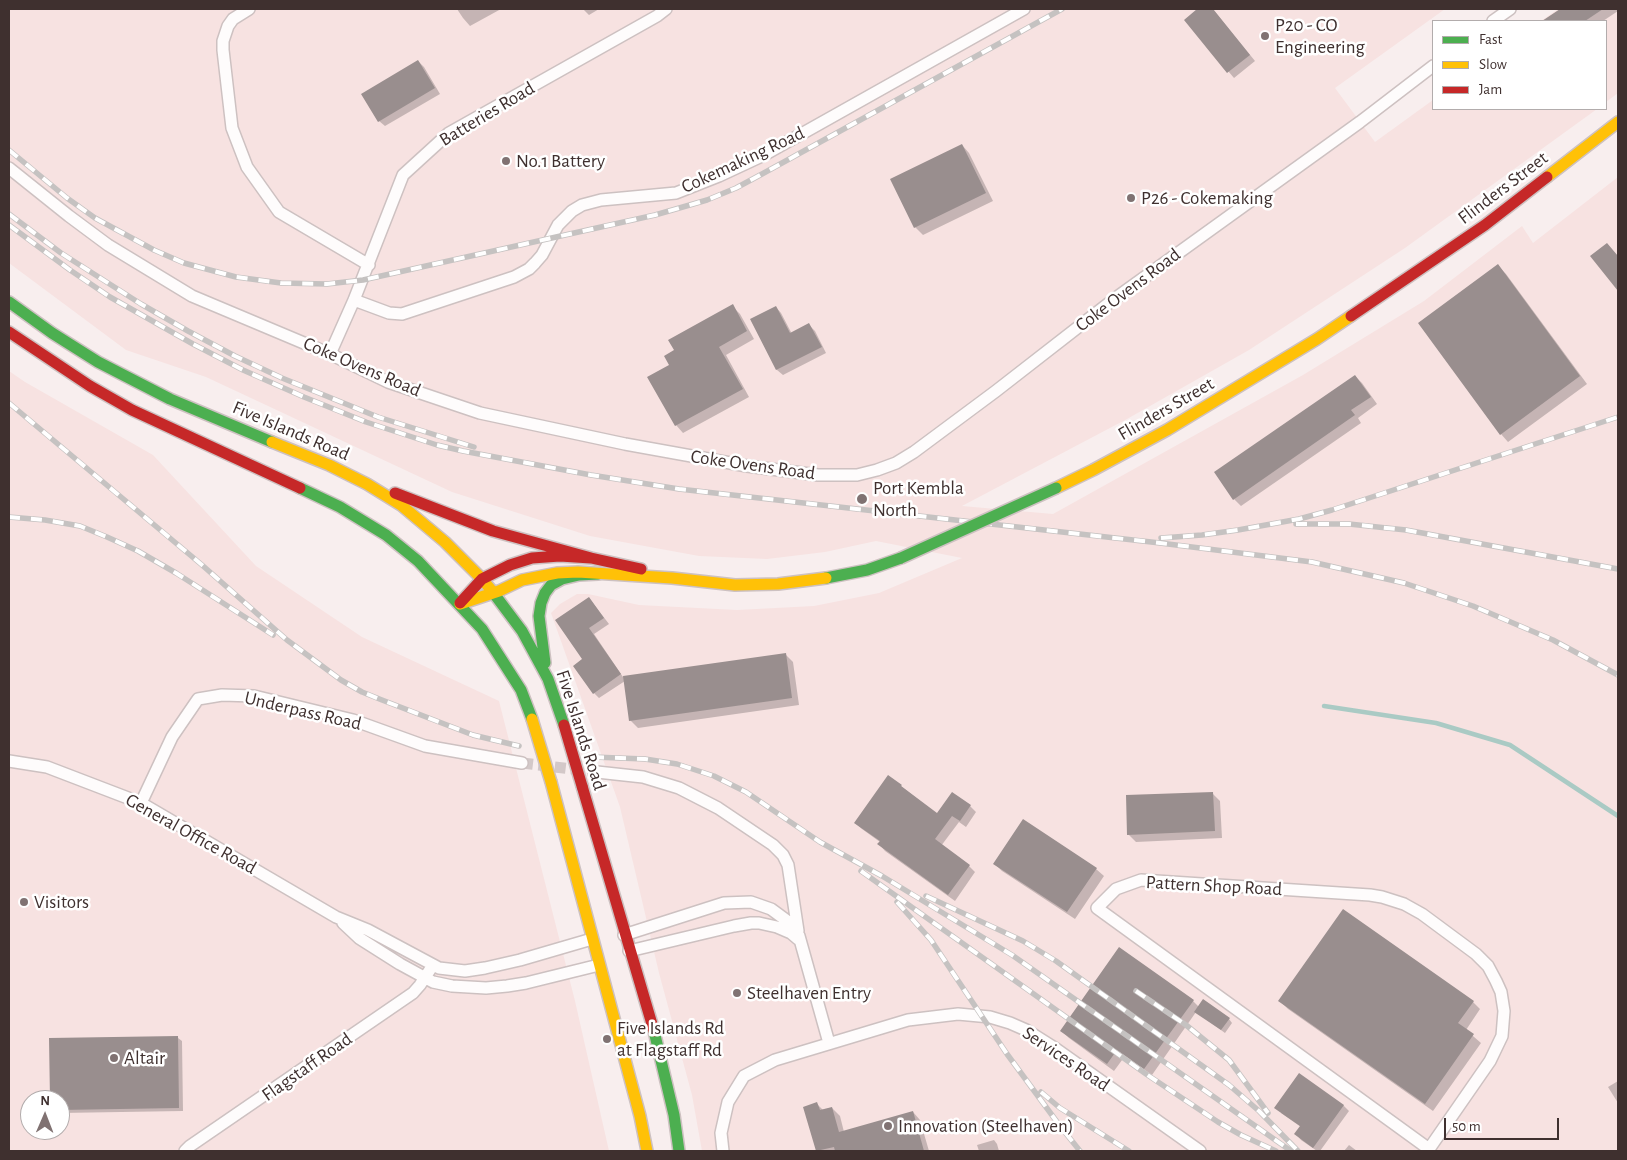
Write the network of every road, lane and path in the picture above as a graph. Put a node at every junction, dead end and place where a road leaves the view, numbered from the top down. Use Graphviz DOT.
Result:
graph roads {
  1 [pos="249,9"];
  2 [pos="666,9"];
  3 [pos="1024,9"];
  4 [pos="1510,9"];
  5 [pos="1494,20"];
  6 [pos="1432,67"];
  7 [pos="1618,122"];
  8 [pos="9,168"];
  9 [pos="369,265"];
  10 [pos="354,300"];
  11 [pos="9,302"];
  12 [pos="9,332"];
  13 [pos="330,354"];
  14 [pos="352,476"];
  15 [pos="591,558"];
  16 [pos="598,574"];
  17 [pos="672,578"];
  18 [pos="482,579"];
  19 [pos="493,592"];
  20 [pos="460,604"];
  21 [pos="548,679"];
  22 [pos="9,761"];
  23 [pos="522,763"];
  24 [pos="597,772"];
  25 [pos="141,802"];
  26 [pos="336,917"];
  27 [pos="624,935"];
  28 [pos="592,939"];
  29 [pos="801,943"];
  30 [pos="629,951"];
  31 [pos="433,965"];
  32 [pos="599,965"];
  33 [pos="425,978"];
  34 [pos="829,1043"];
  35 [pos="1428,1150"];
  36 [pos="185,1151"];
  37 [pos="647,1151"];
  38 [pos="680,1151"];
  39 [pos="723,1151"];
  40 [pos="1200,1151"];
  1 -- 9 [label="street"];
  2 -- 9 [label="street, Batteries Road"];
  3 -- 10 [label="street, Cokemaking Road"];
  4 -- 5 [label="street"];
  6 -- 13 [label="street, Coke Ovens Road"];
  7 -- 17 [label="main road, Flinders Street, bridge"];
  8 -- 13 [label="street, Coke Ovens Road"];
  9 -- 10 [label="street, Batteries Road"];
  10 -- 13 [label="street, Batteries Road"];
  11 -- 14 [label="main road, Five Islands Road"];
  12 -- 20 [label="main road"];
  14 -- 15 [label="main road"];
  14 -- 18 [label="main road, Five Islands Road"];
  15 -- 17 [label="main road, Flinders Street"];
  15 -- 18 [label="main road, Flinders Street"];
  16 -- 17 [label="main road, Flinders Street"];
  16 -- 19 [label="main road, Flinders Street"];
  16 -- 21 [label="main road"];
  18 -- 19 [label="main road, Five Islands Road"];
  18 -- 20 [label="main road, Flinders Street"];
  19 -- 20 [label="main road, Flinders Street"];
  19 -- 21 [label="main road, Five Islands Road"];
  20 -- 28 [label="main road, bridge"];
  21 -- 27 [label="main road, Five Islands Road, bridge"];
  22 -- 25 [label="street, General Office Road"];
  23 -- 25 [label="street, Underpass Road"];
  24 -- 29 [label="street"];
  25 -- 26 [label="street, General Office Road"];
  26 -- 31 [label="street, General Office Road"];
  26 -- 33 [label="street, General Office Road"];
  27 -- 29 [label="street"];
  27 -- 30 [label="main road, Five Islands Road"];
  28 -- 31 [label="street"];
  28 -- 32 [label="main road"];
  29 -- 30 [label="street"];
  29 -- 34 [label="street"];
  30 -- 38 [label="main road, Five Islands Road"];
  31 -- 33 [label="street, Flagstaff Road"];
  32 -- 33 [label="street"];
  32 -- 37 [label="main road"];
  33 -- 36 [label="street, Flagstaff Road"];
  34 -- 39 [label="street, Services Road"];
  34 -- 40 [label="street, Services Road"];
  35 -- 35 [label="street, Pattern Shop Road"];
}
